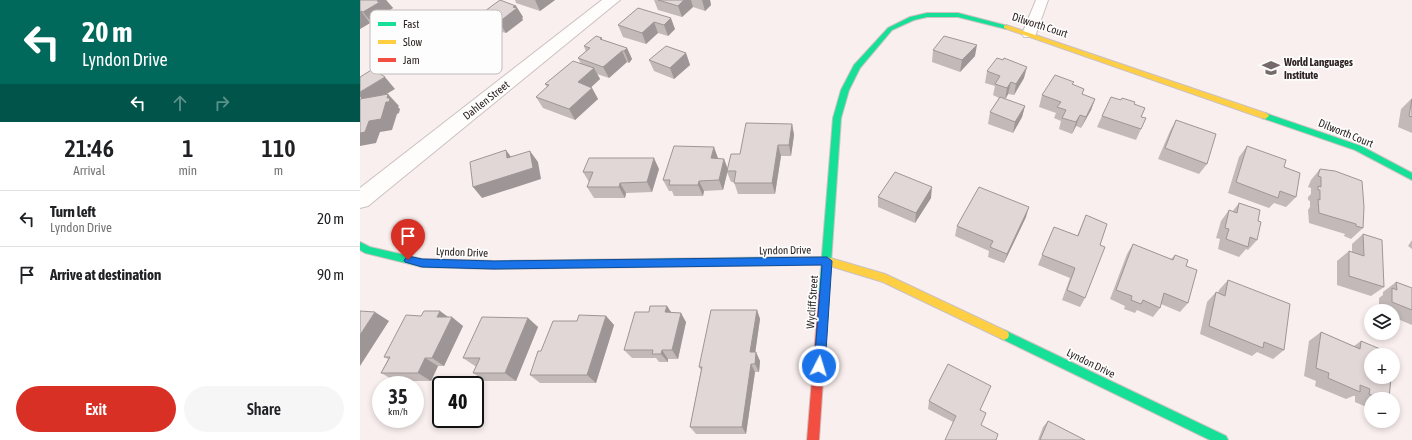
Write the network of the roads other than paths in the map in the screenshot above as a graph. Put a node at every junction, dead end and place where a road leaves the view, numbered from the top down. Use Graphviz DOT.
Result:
graph roads {
  1 [pos="612,0"];
  2 [pos="1042,0"];
  3 [pos="1029,34"];
  4 [pos="1412,177"];
  5 [pos="360,200"];
  6 [pos="360,246"];
  7 [pos="827,261"];
  8 [pos="813,440"];
  9 [pos="1222,440"];
  1 -- 5 [label="street, Dahlen Street"];
  2 -- 3 [label="lane"];
  3 -- 4 [label="street, Dilworth Court"];
  3 -- 7 [label="street, Dilworth Court"];
  6 -- 7 [label="street, Lyndon Drive"];
  7 -- 8 [label="street, Wycliff Street"];
  7 -- 9 [label="street, Lyndon Drive"];
}
